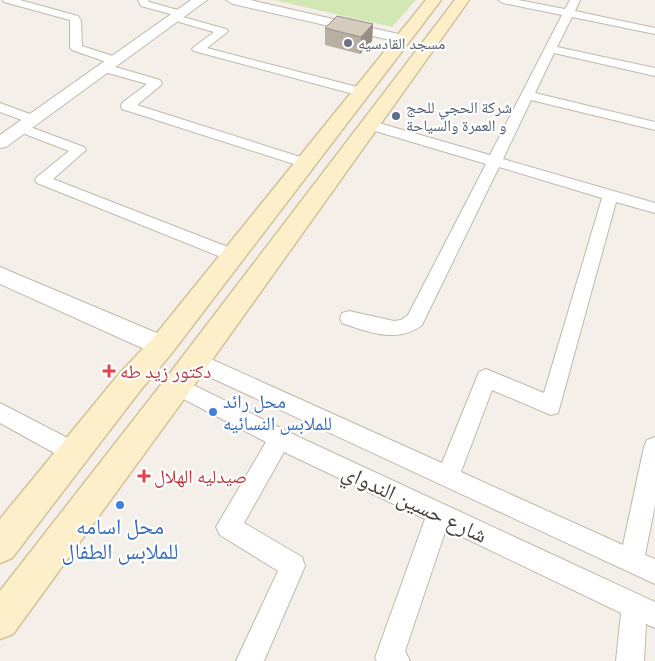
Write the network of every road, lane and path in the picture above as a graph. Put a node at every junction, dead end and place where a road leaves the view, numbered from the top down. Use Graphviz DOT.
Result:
graph roads {
  1 [pos="8,0"];
  2 [pos="144,0"];
  3 [pos="200,0"];
  4 [pos="233,0"];
  5 [pos="434,0"];
  6 [pos="462,0"];
  7 [pos="503,0"];
  8 [pos="575,0"];
  9 [pos="568,14"];
  10 [pos="178,16"];
  11 [pos="655,31"];
  12 [pos="403,39"];
  13 [pos="551,49"];
  14 [pos="110,65"];
  15 [pos="655,72"];
  16 [pos="361,92"];
  17 [pos="529,96"];
  18 [pos="0,107"];
  19 [pos="27,124"];
  20 [pos="370,124"];
  21 [pos="655,126"];
  22 [pos="0,144"];
  23 [pos="496,160"];
  24 [pos="305,162"];
  25 [pos="610,195"];
  26 [pos="655,208"];
  27 [pos="232,255"];
  28 [pos="0,275"];
  29 [pos="350,318"];
  30 [pos="162,346"];
  31 [pos="196,361"];
  32 [pos="177,386"];
  33 [pos="0,412"];
  34 [pos="280,438"];
  35 [pos="655,447"];
  36 [pos="75,453"];
  37 [pos="448,477"];
  38 [pos="439,514"];
  39 [pos="0,546"];
  40 [pos="632,561"];
  41 [pos="655,572"];
  42 [pos="645,611"];
  43 [pos="0,621"];
  44 [pos="250,661"];
  45 [pos="396,661"];
  46 [pos="630,661"];
  1 -- 14 [label="street"];
  2 -- 10 [label="street"];
  3 -- 10 [label="street"];
  4 -- 12 [label="street"];
  5 -- 12 [label="main road"];
  6 -- 20 [label="main road"];
  7 -- 9 [label="street"];
  8 -- 9 [label="street"];
  9 -- 11 [label="street"];
  9 -- 13 [label="street"];
  10 -- 14 [label="street"];
  10 -- 16 [label="street"];
  12 -- 16 [label="main road"];
  13 -- 15 [label="street"];
  13 -- 17 [label="street"];
  14 -- 19 [label="street"];
  14 -- 24 [label="street"];
  16 -- 24 [label="main road"];
  17 -- 21 [label="street"];
  17 -- 23 [label="street"];
  18 -- 19 [label="street"];
  19 -- 22 [label="street"];
  19 -- 27 [label="street"];
  20 -- 23 [label="street"];
  20 -- 31 [label="main road"];
  23 -- 25 [label="street"];
  23 -- 29 [label="street"];
  24 -- 27 [label="main road"];
  25 -- 26 [label="street"];
  25 -- 37 [label="street"];
  27 -- 30 [label="main road"];
  28 -- 30 [label="street"];
  30 -- 36 [label="main road"];
  31 -- 32 [label="main road"];
  31 -- 37 [label="street, شارع حسين الندواي"];
  32 -- 34 [label="street, شارع حسين الندواي"];
  32 -- 43 [label="main road"];
  33 -- 36 [label="street"];
  34 -- 38 [label="street, شارع حسين الندواي"];
  34 -- 44 [label="street"];
  35 -- 40 [label="street"];
  36 -- 39 [label="main road"];
  37 -- 40 [label="street, شارع حسين الندواي"];
  38 -- 42 [label="street, شارع حسين الندواي"];
  38 -- 45 [label="street"];
  40 -- 41 [label="street, شارع حسين الندواي"];
  42 -- 46 [label="street"];
}
